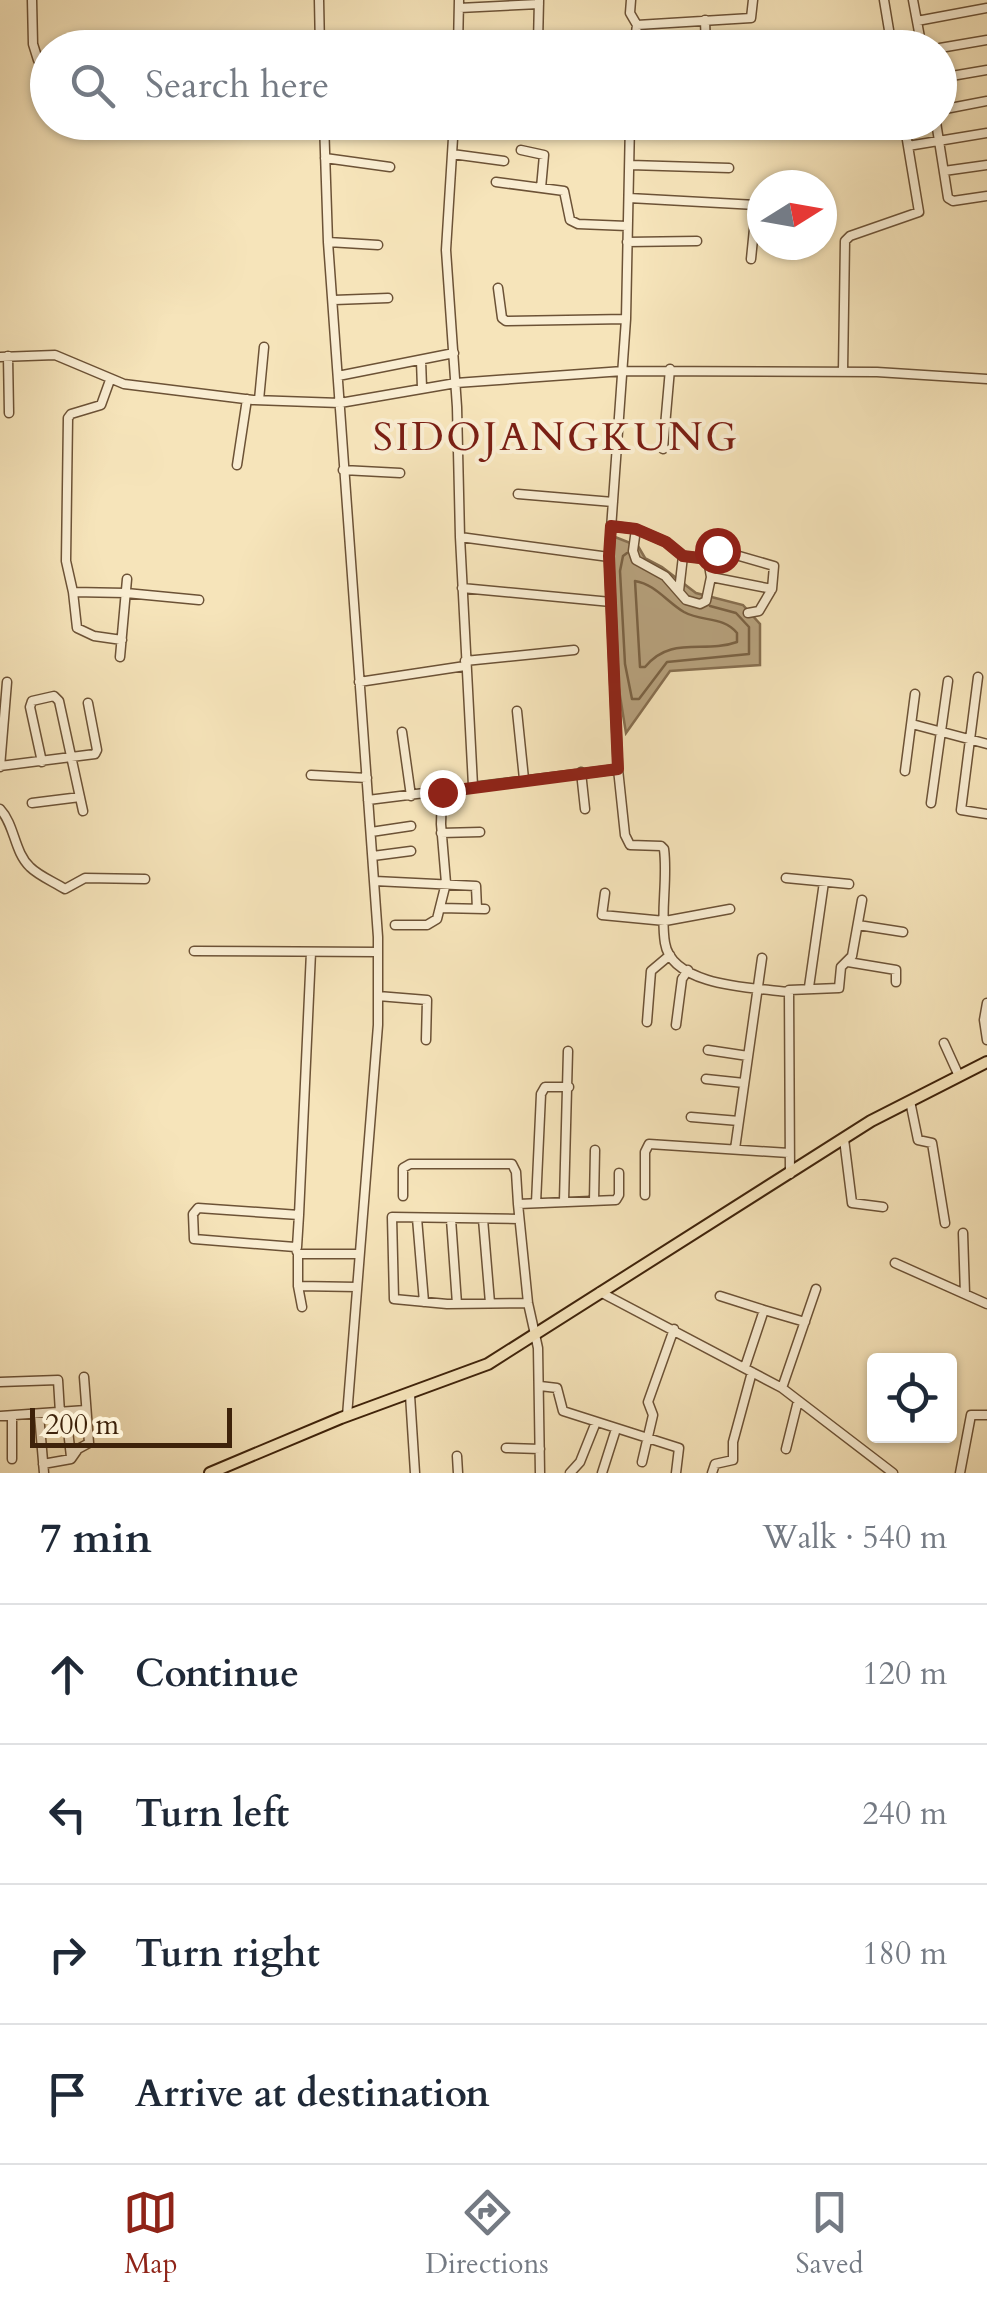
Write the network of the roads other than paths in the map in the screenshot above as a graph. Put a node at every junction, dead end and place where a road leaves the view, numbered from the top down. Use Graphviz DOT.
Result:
graph roads {
  1 [pos="32,0"];
  2 [pos="318,0"];
  3 [pos="631,0"];
  4 [pos="753,0"];
  5 [pos="884,0"];
  6 [pos="914,0"];
  7 [pos="539,2"];
  8 [pos="459,4"];
  9 [pos="987,8"];
  10 [pos="705,20"];
  11 [pos="917,21"];
  12 [pos="637,25"];
  13 [pos="32,30"];
  14 [pos="319,30"];
  15 [pos="458,30"];
  16 [pos="538,30"];
  17 [pos="636,30"];
  18 [pos="705,30"];
  19 [pos="889,30"];
  20 [pos="919,30"];
  21 [pos="987,40"];
  22 [pos="957,45"];
  23 [pos="987,70"];
  24 [pos="957,75"];
  25 [pos="987,100"];
  26 [pos="957,106"];
  27 [pos="987,133"];
  28 [pos="957,138"];
  29 [pos="324,140"];
  30 [pos="453,140"];
  31 [pos="630,140"];
  32 [pos="907,140"];
  33 [pos="944,140"];
  34 [pos="938,141"];
  35 [pos="908,146"];
  36 [pos="521,150"];
  37 [pos="452,154"];
  38 [pos="325,158"];
  39 [pos="504,160"];
  40 [pos="630,164"];
  41 [pos="987,165"];
  42 [pos="390,167"];
  43 [pos="728,168"];
  44 [pos="944,171"];
  45 [pos="496,182"];
  46 [pos="541,188"];
  47 [pos="987,196"];
  48 [pos="629,198"];
  49 [pos="747,202"];
  50 [pos="628,226"];
  51 [pos="698,241"];
  52 [pos="328,242"];
  53 [pos="626,242"];
  54 [pos="378,246"];
  55 [pos="498,288"];
  56 [pos="388,298"];
  57 [pos="334,300"];
  58 [pos="626,319"];
  59 [pos="264,347"];
  60 [pos="454,353"];
  61 [pos="4,356"];
  62 [pos="421,360"];
  63 [pos="670,369"];
  64 [pos="623,370"];
  65 [pos="843,372"];
  66 [pos="338,376"];
  67 [pos="987,379"];
  68 [pos="110,380"];
  69 [pos="456,383"];
  70 [pos="422,388"];
  71 [pos="247,399"];
  72 [pos="259,400"];
  73 [pos="340,403"];
  74 [pos="9,413"];
  75 [pos="663,450"];
  76 [pos="237,466"];
  77 [pos="344,470"];
  78 [pos="400,474"];
  79 [pos="518,494"];
  80 [pos="613,502"];
  81 [pos="611,526"];
  82 [pos="636,529"];
  83 [pos="460,538"];
  84 [pos="609,556"];
  85 [pos="683,556"];
  86 [pos="708,559"];
  87 [pos="710,577"];
  88 [pos="127,579"];
  89 [pos="462,588"];
  90 [pos="772,589"];
  91 [pos="73,592"];
  92 [pos="679,592"];
  93 [pos="126,593"];
  94 [pos="200,600"];
  95 [pos="611,602"];
  96 [pos="748,613"];
  97 [pos="122,640"];
  98 [pos="574,650"];
  99 [pos="120,657"];
  100 [pos="465,664"];
  101 [pos="978,677"];
  102 [pos="948,680"];
  103 [pos="7,682"];
  104 [pos="359,682"];
  105 [pos="916,694"];
  106 [pos="88,702"];
  107 [pos="517,711"];
  108 [pos="912,724"];
  109 [pos="402,732"];
  110 [pos="940,733"];
  111 [pos="971,740"];
  112 [pos="987,744"];
  113 [pos="72,759"];
  114 [pos="42,762"];
  115 [pos="0,766"];
  116 [pos="618,769"];
  117 [pos="581,772"];
  118 [pos="905,772"];
  119 [pos="311,776"];
  120 [pos="367,778"];
  121 [pos="524,780"];
  122 [pos="473,786"];
  123 [pos="442,792"];
  124 [pos="80,796"];
  125 [pos="411,796"];
  126 [pos="368,800"];
  127 [pos="32,803"];
  128 [pos="931,803"];
  129 [pos="0,808"];
  130 [pos="585,809"];
  131 [pos="83,811"];
  132 [pos="987,814"];
  133 [pos="411,826"];
  134 [pos="371,832"];
  135 [pos="442,832"];
  136 [pos="480,832"];
  137 [pos="411,851"];
  138 [pos="373,856"];
  139 [pos="786,878"];
  140 [pos="145,879"];
  141 [pos="375,881"];
  142 [pos="824,882"];
  143 [pos="849,884"];
  144 [pos="446,886"];
  145 [pos="605,893"];
  146 [pos="862,900"];
  147 [pos="440,908"];
  148 [pos="730,909"];
  149 [pos="665,921"];
  150 [pos="395,925"];
  151 [pos="858,926"];
  152 [pos="903,932"];
  153 [pos="194,952"];
  154 [pos="311,952"];
  155 [pos="378,952"];
  156 [pos="670,954"];
  157 [pos="762,958"];
  158 [pos="848,962"];
  159 [pos="688,970"];
  160 [pos="896,982"];
  161 [pos="809,987"];
  162 [pos="757,988"];
  163 [pos="789,992"];
  164 [pos="378,996"];
  165 [pos="987,1002"];
  166 [pos="647,1022"];
  167 [pos="676,1025"];
  168 [pos="426,1040"];
  169 [pos="987,1040"];
  170 [pos="944,1044"];
  171 [pos="708,1050"];
  172 [pos="568,1051"];
  173 [pos="748,1056"];
  174 [pos="987,1062"];
  175 [pos="959,1076"];
  176 [pos="706,1079"];
  177 [pos="744,1083"];
  178 [pos="569,1086"];
  179 [pos="910,1101"];
  180 [pos="691,1116"];
  181 [pos="739,1122"];
  182 [pos="844,1139"];
  183 [pos="736,1149"];
  184 [pos="595,1150"];
  185 [pos="789,1153"];
  186 [pos="619,1172"];
  187 [pos="790,1174"];
  188 [pos="644,1194"];
  189 [pos="402,1196"];
  190 [pos="594,1201"];
  191 [pos="564,1202"];
  192 [pos="536,1203"];
  193 [pos="518,1204"];
  194 [pos="882,1207"];
  195 [pos="299,1215"];
  196 [pos="417,1218"];
  197 [pos="450,1219"];
  198 [pos="519,1219"];
  199 [pos="483,1220"];
  200 [pos="945,1223"];
  201 [pos="964,1233"];
  202 [pos="298,1251"];
  203 [pos="360,1254"];
  204 [pos="894,1263"];
  205 [pos="298,1286"];
  206 [pos="357,1287"];
  207 [pos="816,1289"];
  208 [pos="600,1292"];
  209 [pos="965,1294"];
  210 [pos="720,1296"];
  211 [pos="424,1302"];
  212 [pos="528,1303"];
  213 [pos="458,1304"];
  214 [pos="490,1304"];
  215 [pos="987,1304"];
  216 [pos="302,1307"];
  217 [pos="764,1310"];
  218 [pos="805,1322"];
  219 [pos="674,1330"];
  220 [pos="536,1334"];
  221 [pos="748,1370"];
  222 [pos="84,1377"];
  223 [pos="0,1382"];
  224 [pos="540,1386"];
  225 [pos="782,1388"];
  226 [pos="410,1395"];
  227 [pos="798,1400"];
  228 [pos="86,1410"];
  229 [pos="63,1413"];
  230 [pos="38,1414"];
  231 [pos="987,1415"];
  232 [pos="0,1416"];
  233 [pos="12,1416"];
  234 [pos="347,1416"];
  235 [pos="596,1422"];
  236 [pos="616,1429"];
  237 [pos="648,1437"];
  238 [pos="506,1448"];
  239 [pos="540,1449"];
  240 [pos="786,1449"];
  241 [pos="457,1456"];
  242 [pos="12,1458"];
  243 [pos="72,1459"];
  244 [pos="244,1459"];
  245 [pos="642,1462"];
  246 [pos="44,1469"];
  247 [pos="213,1472"];
  248 [pos="246,1473"];
  249 [pos="416,1473"];
  250 [pos="458,1473"];
  251 [pos="540,1473"];
  252 [pos="570,1473"];
  253 [pos="602,1473"];
  254 [pos="676,1473"];
  255 [pos="712,1473"];
  256 [pos="892,1473"];
  257 [pos="960,1473"];
  1 -- 13 [label="street"];
  2 -- 14 [label="street"];
  3 -- 12 [label="street"];
  4 -- 10 [label="street"];
  5 -- 19 [label="street"];
  6 -- 11 [label="street"];
  7 -- 8 [label="street"];
  7 -- 16 [label="street"];
  8 -- 15 [label="street"];
  9 -- 11 [label="street"];
  10 -- 12 [label="street"];
  10 -- 18 [label="street"];
  11 -- 20 [label="street"];
  12 -- 17 [label="street"];
  21 -- 22 [label="street"];
  23 -- 24 [label="street"];
  25 -- 26 [label="street"];
  27 -- 28 [label="street"];
  29 -- 38 [label="street"];
  30 -- 37 [label="street"];
  31 -- 40 [label="street"];
  32 -- 35 [label="street"];
  33 -- 34 [label="street"];
  34 -- 35 [label="street"];
  34 -- 44 [label="street"];
  35 -- 65 [label="street"];
  36 -- 46 [label="street"];
  37 -- 39 [label="street"];
  37 -- 60 [label="street"];
  38 -- 42 [label="street"];
  38 -- 52 [label="street"];
  40 -- 43 [label="street"];
  40 -- 48 [label="street"];
  41 -- 44 [label="street"];
  44 -- 47 [label="street"];
  45 -- 46 [label="street"];
  46 -- 50 [label="street"];
  48 -- 49 [label="street"];
  48 -- 50 [label="street"];
  50 -- 53 [label="street"];
  51 -- 53 [label="street"];
  52 -- 54 [label="street"];
  52 -- 57 [label="street"];
  53 -- 58 [label="street"];
  55 -- 58 [label="street"];
  56 -- 57 [label="street"];
  57 -- 66 [label="street"];
  58 -- 64 [label="street"];
  59 -- 72 [label="street"];
  60 -- 62 [label="street"];
  60 -- 69 [label="street"];
  61 -- 68 [label="street"];
  61 -- 74 [label="street"];
  62 -- 66 [label="street"];
  62 -- 70 [label="street"];
  63 -- 64 [label="street"];
  63 -- 65 [label="street"];
  63 -- 75 [label="street"];
  64 -- 69 [label="street"];
  64 -- 80 [label="street"];
  65 -- 67 [label="street"];
  66 -- 73 [label="street"];
  68 -- 71 [label="street"];
  68 -- 91 [label="street"];
  69 -- 70 [label="street"];
  69 -- 83 [label="street"];
  70 -- 73 [label="street"];
  71 -- 72 [label="street"];
  71 -- 76 [label="street"];
  72 -- 73 [label="street"];
  73 -- 77 [label="street"];
  77 -- 78 [label="street"];
  77 -- 104 [label="street"];
  79 -- 80 [label="street"];
  80 -- 81 [label="street"];
  81 -- 82 [label="street"];
  81 -- 84 [label="street"];
  82 -- 85 [label="street"];
  82 -- 92 [label="street"];
  83 -- 84 [label="street"];
  83 -- 89 [label="street"];
  84 -- 95 [label="street"];
  85 -- 86 [label="street"];
  85 -- 92 [label="street"];
  86 -- 87 [label="street"];
  86 -- 90 [label="street"];
  87 -- 90 [label="street"];
  87 -- 92 [label="street"];
  88 -- 93 [label="street"];
  89 -- 95 [label="street"];
  89 -- 100 [label="street"];
  90 -- 96 [label="street"];
  91 -- 93 [label="street"];
  91 -- 97 [label="street"];
  93 -- 94 [label="street"];
  93 -- 97 [label="street"];
  95 -- 116 [label="street"];
  97 -- 99 [label="street"];
  98 -- 100 [label="street"];
  100 -- 104 [label="street"];
  100 -- 122 [label="street"];
  101 -- 111 [label="street"];
  102 -- 110 [label="street"];
  103 -- 115 [label="street"];
  104 -- 120 [label="street"];
  105 -- 108 [label="street"];
  106 -- 113 [label="street"];
  107 -- 121 [label="street"];
  108 -- 110 [label="street"];
  108 -- 118 [label="street"];
  109 -- 125 [label="street"];
  110 -- 111 [label="street"];
  110 -- 128 [label="street"];
  111 -- 112 [label="street"];
  111 -- 132 [label="street"];
  113 -- 114 [label="street"];
  113 -- 114 [label="street"];
  113 -- 124 [label="street"];
  114 -- 115 [label="street"];
  116 -- 117 [label="street"];
  116 -- 149 [label="street"];
  117 -- 121 [label="street"];
  117 -- 130 [label="street"];
  119 -- 120 [label="street"];
  120 -- 126 [label="street"];
  121 -- 122 [label="street"];
  122 -- 123 [label="street"];
  123 -- 125 [label="street"];
  123 -- 135 [label="street"];
  124 -- 127 [label="street"];
  124 -- 131 [label="street"];
  125 -- 126 [label="street"];
  126 -- 134 [label="street"];
  129 -- 140 [label="street"];
  133 -- 134 [label="street"];
  134 -- 138 [label="street"];
  135 -- 136 [label="street"];
  135 -- 144 [label="street"];
  137 -- 138 [label="street"];
  138 -- 141 [label="street"];
  139 -- 142 [label="street"];
  141 -- 144 [label="street"];
  141 -- 155 [label="street"];
  142 -- 143 [label="street"];
  142 -- 161 [label="street"];
  144 -- 147 [label="street"];
  144 -- 147 [label="street"];
  145 -- 149 [label="street"];
  146 -- 151 [label="street"];
  147 -- 150 [label="street"];
  148 -- 149 [label="street"];
  149 -- 156 [label="street"];
  151 -- 152 [label="street"];
  151 -- 158 [label="street"];
  153 -- 154 [label="street"];
  154 -- 155 [label="street"];
  154 -- 195 [label="street"];
  155 -- 164 [label="street"];
  156 -- 159 [label="street"];
  156 -- 166 [label="street"];
  157 -- 162 [label="street"];
  158 -- 160 [label="street"];
  158 -- 161 [label="street"];
  159 -- 162 [label="street"];
  159 -- 167 [label="street"];
  161 -- 163 [label="street"];
  162 -- 163 [label="street"];
  162 -- 173 [label="street"];
  163 -- 185 [label="street"];
  164 -- 168 [label="street"];
  164 -- 203 [label="street"];
  165 -- 169 [label="street"];
  170 -- 175 [label="street"];
  171 -- 173 [label="street"];
  172 -- 178 [label="street"];
  173 -- 177 [label="street"];
  174 -- 175 [label="main road"];
  175 -- 179 [label="main road"];
  176 -- 177 [label="street"];
  177 -- 181 [label="street"];
  178 -- 191 [label="street"];
  178 -- 192 [label="street"];
  179 -- 182 [label="main road"];
  179 -- 200 [label="street"];
  180 -- 181 [label="street"];
  181 -- 183 [label="street"];
  182 -- 187 [label="main road"];
  182 -- 194 [label="street"];
  183 -- 185 [label="street"];
  183 -- 188 [label="street"];
  184 -- 190 [label="street"];
  185 -- 187 [label="street"];
  186 -- 190 [label="street"];
  187 -- 208 [label="main road"];
  189 -- 193 [label="street"];
  190 -- 191 [label="street"];
  191 -- 192 [label="street"];
  192 -- 193 [label="street"];
  193 -- 198 [label="street"];
  195 -- 202 [label="street"];
  195 -- 202 [label="street"];
  196 -- 197 [label="street"];
  196 -- 211 [label="street"];
  196 -- 211 [label="street"];
  197 -- 199 [label="street"];
  197 -- 213 [label="street"];
  198 -- 199 [label="street"];
  198 -- 212 [label="street"];
  199 -- 214 [label="street"];
  201 -- 209 [label="street"];
  202 -- 203 [label="street"];
  202 -- 205 [label="street"];
  203 -- 206 [label="street"];
  204 -- 209 [label="street"];
  205 -- 206 [label="street"];
  205 -- 216 [label="street"];
  206 -- 234 [label="street"];
  207 -- 218 [label="street"];
  208 -- 219 [label="street"];
  208 -- 220 [label="main road"];
  209 -- 215 [label="street"];
  210 -- 217 [label="street"];
  211 -- 213 [label="street"];
  212 -- 214 [label="street"];
  212 -- 220 [label="street"];
  213 -- 214 [label="street"];
  217 -- 218 [label="street"];
  217 -- 221 [label="street"];
  218 -- 225 [label="street"];
  219 -- 221 [label="street"];
  219 -- 237 [label="street"];
  220 -- 224 [label="street"];
  220 -- 226 [label="main road"];
  221 -- 225 [label="street"];
  221 -- 255 [label="street"];
  222 -- 228 [label="street"];
  223 -- 229 [label="street"];
  224 -- 235 [label="street"];
  224 -- 239 [label="street"];
  225 -- 227 [label="street"];
  226 -- 234 [label="main road"];
  226 -- 249 [label="street"];
  227 -- 240 [label="street"];
  227 -- 256 [label="street"];
  228 -- 229 [label="street"];
  228 -- 243 [label="street"];
  229 -- 230 [label="street"];
  229 -- 243 [label="street"];
  230 -- 233 [label="street"];
  230 -- 246 [label="street"];
  231 -- 257 [label="street"];
  232 -- 233 [label="street"];
  233 -- 242 [label="street"];
  234 -- 244 [label="main road"];
  235 -- 236 [label="street"];
  235 -- 252 [label="street"];
  236 -- 237 [label="street"];
  236 -- 253 [label="street"];
  237 -- 245 [label="street"];
  237 -- 254 [label="street"];
  238 -- 239 [label="street"];
  239 -- 251 [label="street"];
  241 -- 250 [label="street"];
  243 -- 246 [label="street"];
  244 -- 247 [label="main road"];
  244 -- 248 [label="street"];
}
